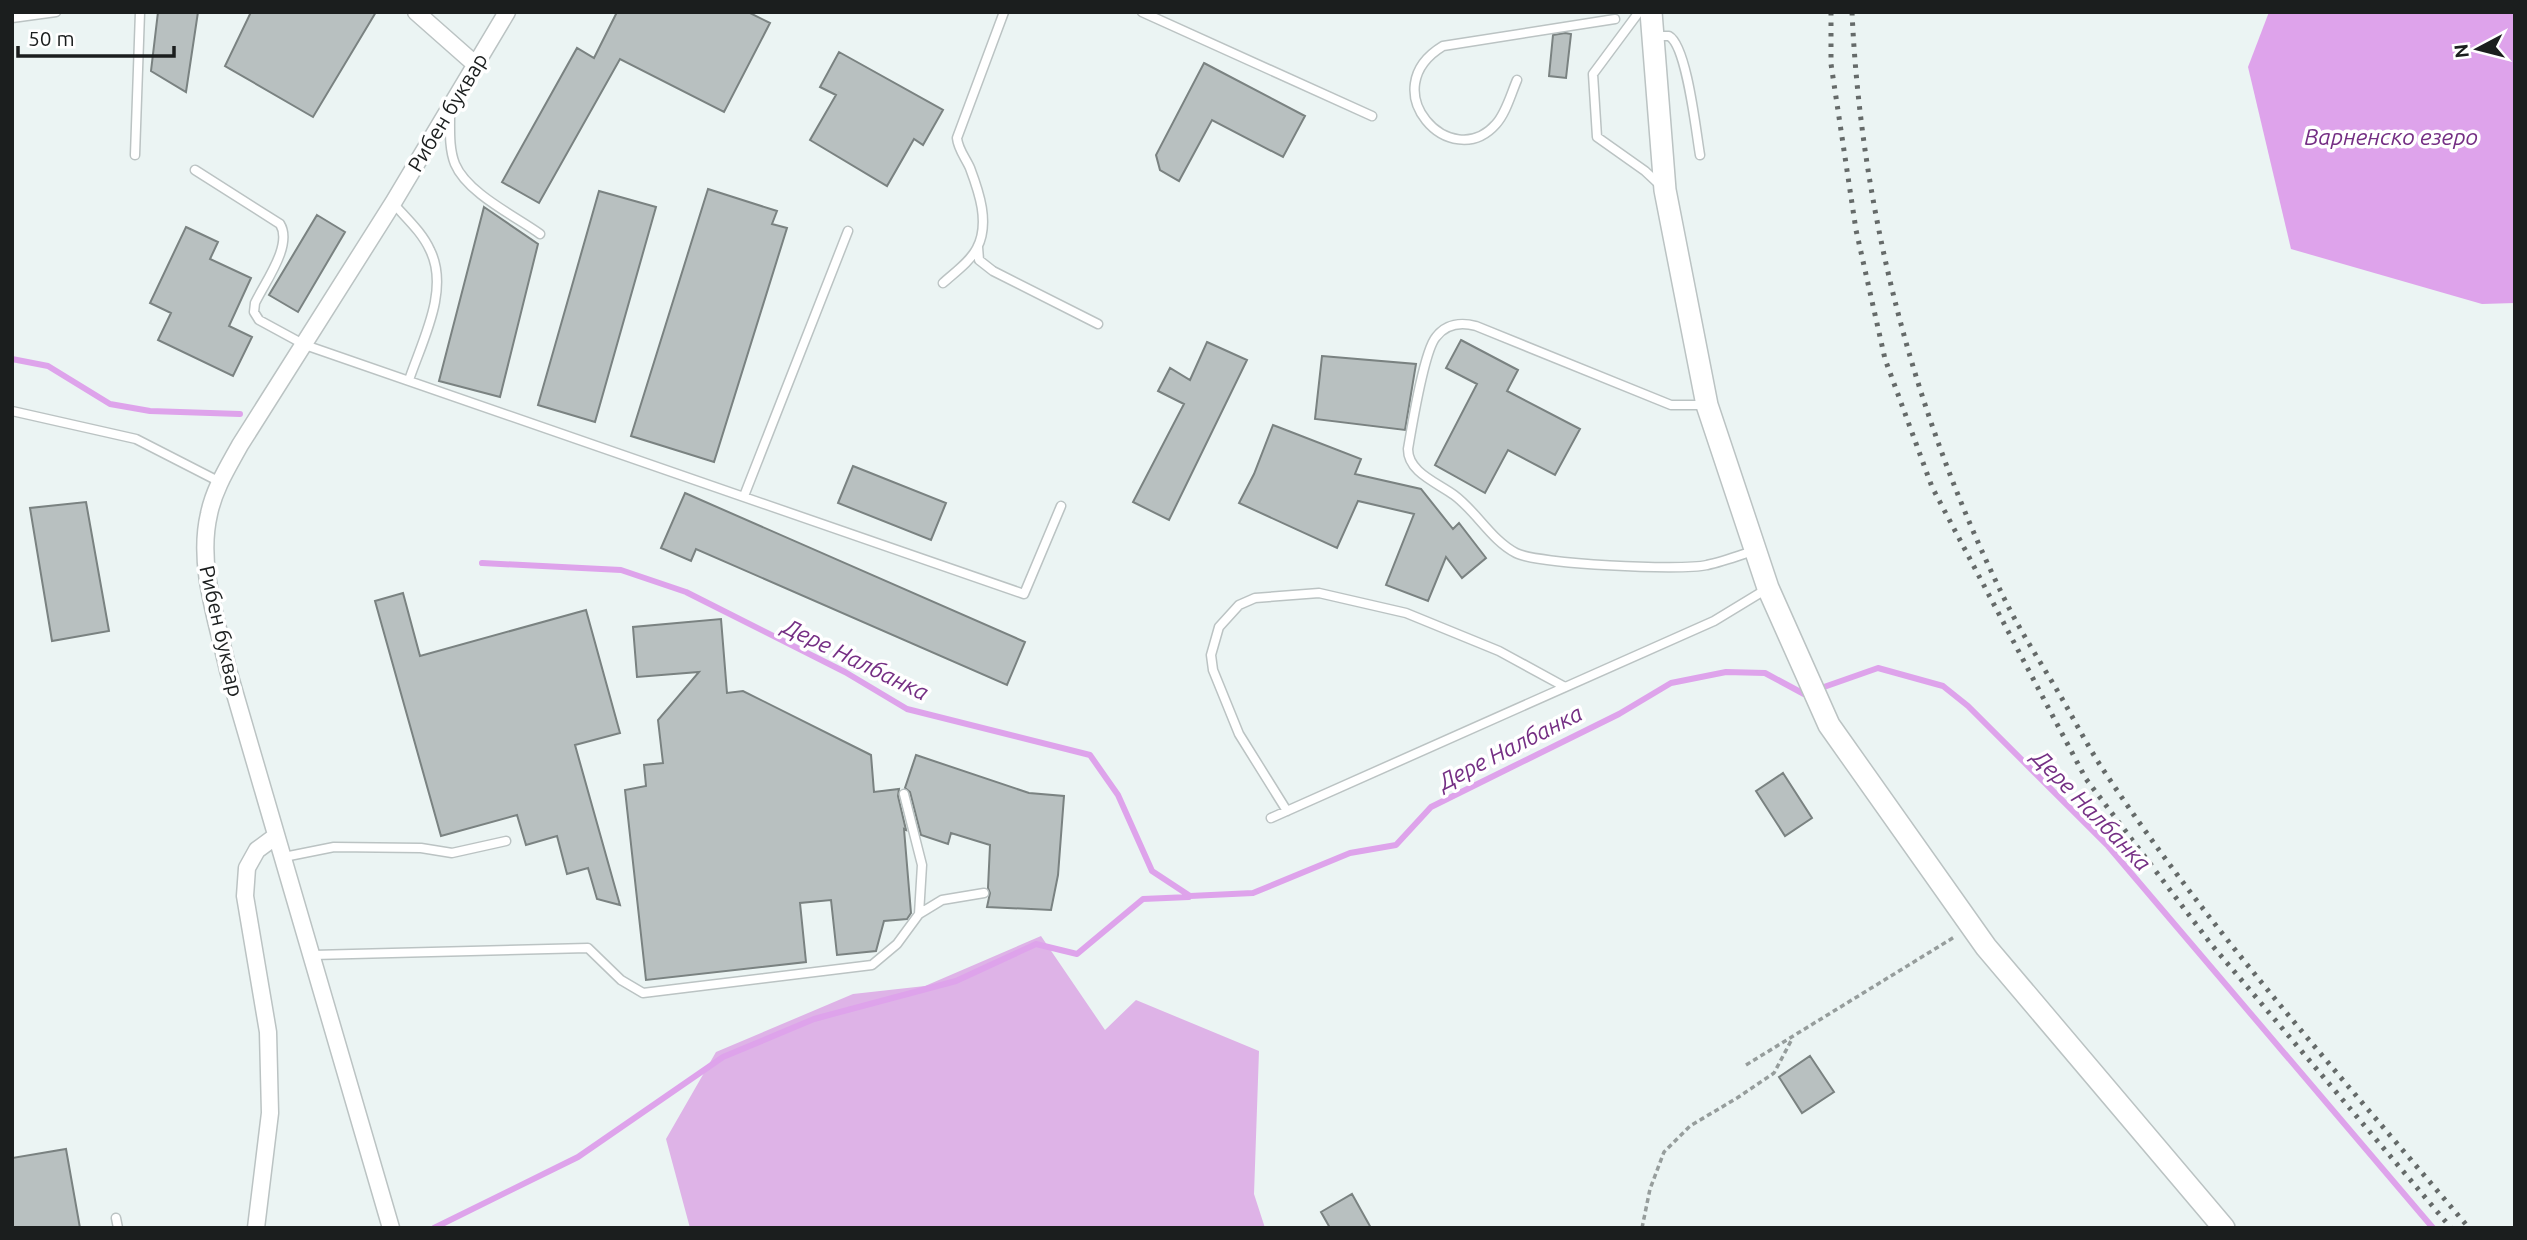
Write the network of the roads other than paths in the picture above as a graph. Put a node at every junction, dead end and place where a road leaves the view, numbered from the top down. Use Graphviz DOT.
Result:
graph roads {
  1 [pos="56,12"];
  2 [pos="140,12"];
  3 [pos="416,12"];
  4 [pos="507,12"];
  5 [pos="1004,12"];
  6 [pos="1142,12"];
  7 [pos="1639,12"];
  8 [pos="1651,12"];
  9 [pos="1613,16"];
  10 [pos="12,18"];
  11 [pos="1624,31"];
  12 [pos="1653,36"];
  13 [pos="475,65"];
  14 [pos="1517,80"];
  15 [pos="450,108"];
  16 [pos="1372,116"];
  17 [pos="135,155"];
  18 [pos="1700,155"];
  19 [pos="195,170"];
  20 [pos="1665,190"];
  21 [pos="393,203"];
  22 [pos="848,231"];
  23 [pos="540,234"];
  24 [pos="978,247"];
  25 [pos="943,283"];
  26 [pos="1098,324"];
  27 [pos="305,345"];
  28 [pos="410,380"];
  29 [pos="1707,405"];
  30 [pos="12,411"];
  31 [pos="220,482"];
  32 [pos="744,496"];
  33 [pos="1061,506"];
  34 [pos="1755,550"];
  35 [pos="1768,588"];
  36 [pos="1565,687"];
  37 [pos="904,794"];
  38 [pos="1287,811"];
  39 [pos="1271,818"];
  40 [pos="276,836"];
  41 [pos="506,841"];
  42 [pos="284,857"];
  43 [pos="984,893"];
  44 [pos="919,914"];
  45 [pos="313,955"];
  46 [pos="116,1218"];
  47 [pos="118,1228"];
  48 [pos="256,1228"];
  49 [pos="391,1228"];
  50 [pos="2224,1228"];
  1 -- 10 [label="lane"];
  2 -- 17 [label="lane"];
  3 -- 13 [label="street"];
  4 -- 13 [label="street, Рибен буквар"];
  5 -- 24 [label="lane"];
  6 -- 16 [label="lane"];
  7 -- 11 [label="lane"];
  8 -- 12 [label="street"];
  9 -- 11 [label="lane"];
  9 -- 14 [label="lane"];
  11 -- 20 [label="lane"];
  12 -- 18 [label="lane"];
  12 -- 20 [label="street"];
  13 -- 15 [label="street, Рибен буквар"];
  15 -- 21 [label="street, Рибен буквар"];
  15 -- 23 [label="lane"];
  19 -- 27 [label="lane"];
  20 -- 29 [label="street"];
  21 -- 27 [label="street, Рибен буквар"];
  21 -- 28 [label="lane"];
  22 -- 32 [label="lane"];
  24 -- 25 [label="lane"];
  24 -- 26 [label="lane"];
  27 -- 28 [label="lane"];
  27 -- 31 [label="street, Рибен буквар"];
  28 -- 32 [label="lane"];
  29 -- 34 [label="street"];
  29 -- 34 [label="lane"];
  30 -- 31 [label="lane"];
  31 -- 40 [label="street, Рибен буквар"];
  32 -- 33 [label="lane"];
  34 -- 35 [label="street"];
  35 -- 36 [label="lane"];
  35 -- 50 [label="street"];
  36 -- 38 [label="lane"];
  36 -- 38 [label="lane"];
  37 -- 44 [label="lane"];
  38 -- 39 [label="lane"];
  40 -- 42 [label="street, Рибен буквар"];
  40 -- 48 [label="street"];
  41 -- 42 [label="lane"];
  42 -- 45 [label="street, Рибен буквар"];
  43 -- 44 [label="lane"];
  44 -- 45 [label="lane"];
  45 -- 49 [label="street, Рибен буквар"];
  46 -- 47 [label="lane"];
}
